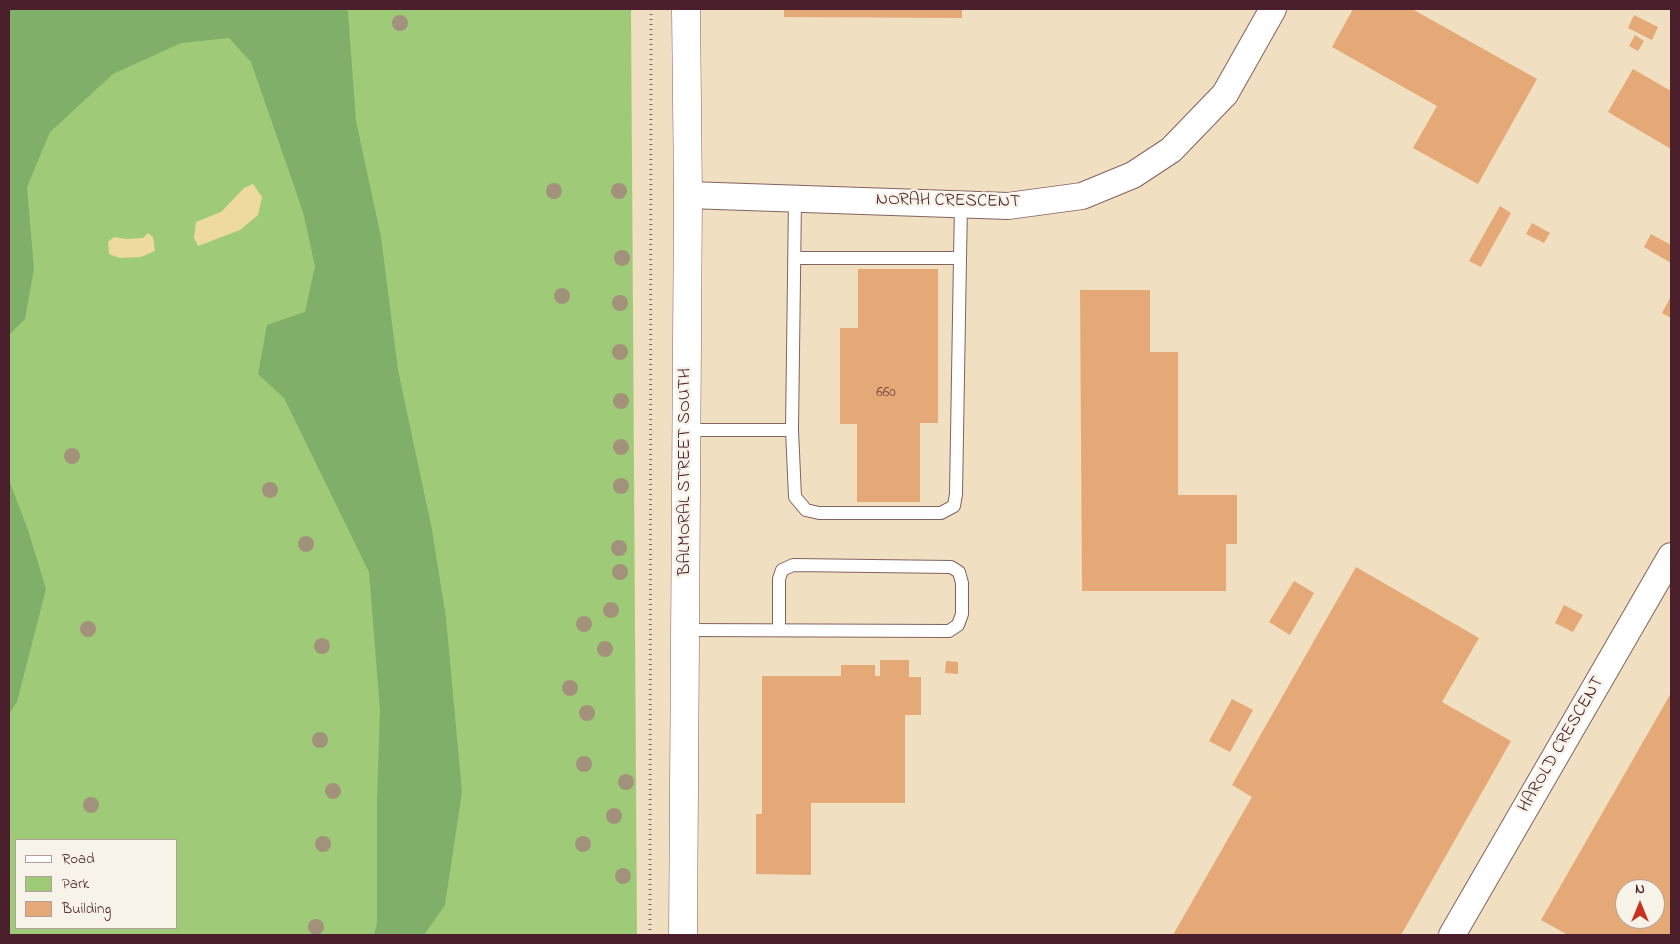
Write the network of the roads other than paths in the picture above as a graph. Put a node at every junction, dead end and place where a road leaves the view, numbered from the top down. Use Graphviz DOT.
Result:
graph roads {
  1 [pos="686,9"];
  2 [pos="1274,9"];
  3 [pos="688,195"];
  4 [pos="795,199"];
  5 [pos="961,205"];
  6 [pos="794,258"];
  7 [pos="960,258"];
  8 [pos="686,430"];
  9 [pos="792,430"];
  10 [pos="1671,556"];
  11 [pos="779,629"];
  12 [pos="685,630"];
  13 [pos="683,935"];
  14 [pos="1452,935"];
  1 -- 3 [label="main road, BALMORAL STREET SOUTH"];
  2 -- 5 [label="street, NORAH CRESCENT"];
  3 -- 4 [label="street, NORAH CRESCENT"];
  3 -- 8 [label="main road, BALMORAL STREET SOUTH"];
  4 -- 5 [label="street, NORAH CRESCENT"];
  4 -- 6 [label="lane"];
  5 -- 7 [label="lane"];
  6 -- 7 [label="lane"];
  6 -- 9 [label="lane"];
  7 -- 9 [label="lane"];
  8 -- 9 [label="lane"];
  8 -- 12 [label="main road, BALMORAL STREET SOUTH"];
  10 -- 14 [label="street, HAROLD CRESCENT"];
  11 -- 11 [label="lane"];
  11 -- 12 [label="lane"];
  12 -- 13 [label="main road, BALMORAL STREET SOUTH"];
}
